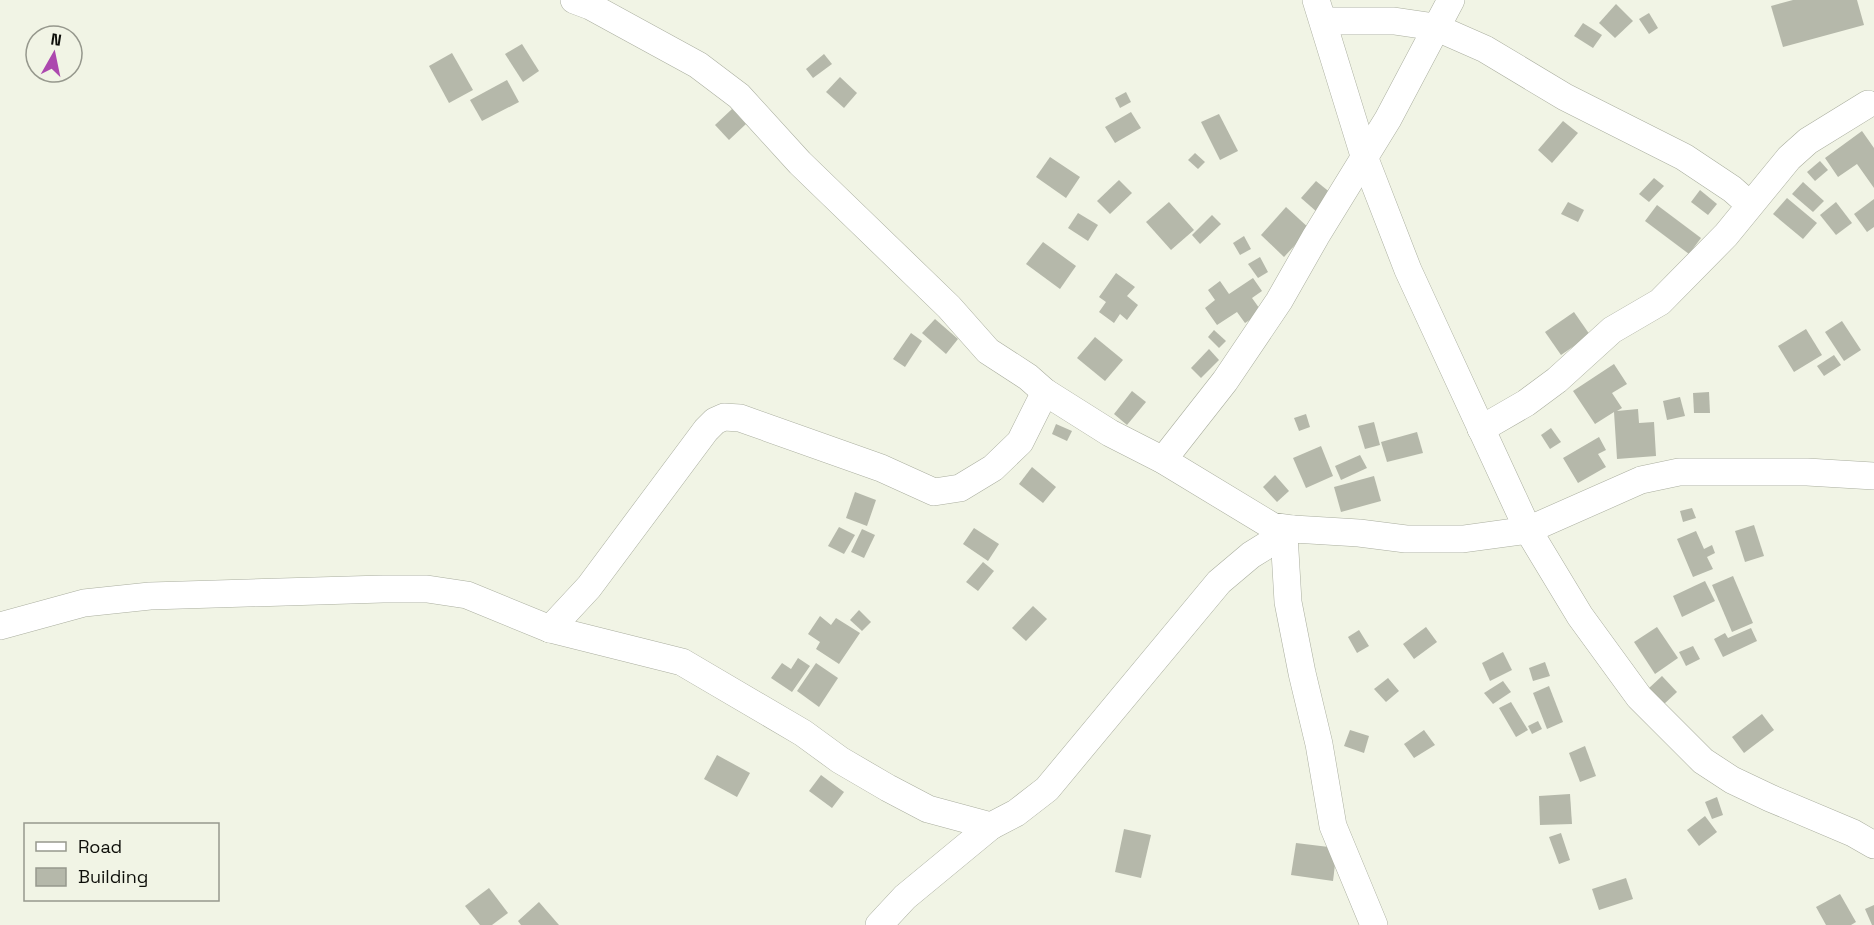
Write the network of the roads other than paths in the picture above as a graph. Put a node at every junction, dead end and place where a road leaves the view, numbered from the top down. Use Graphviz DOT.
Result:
graph roads {
  1 [pos="574,0"];
  2 [pos="1451,0"];
  3 [pos="1320,10"];
  4 [pos="1435,27"];
  5 [pos="1868,104"];
  6 [pos="1365,159"];
  7 [pos="1749,204"];
  8 [pos="1045,392"];
  9 [pos="1481,429"];
  10 [pos="1163,460"];
  11 [pos="1874,476"];
  12 [pos="1527,530"];
  13 [pos="1288,532"];
  14 [pos="0,626"];
  15 [pos="550,629"];
  16 [pos="992,826"];
  17 [pos="1874,845"];
  18 [pos="879,925"];
  19 [pos="1374,925"];
  1 -- 8 [label="street"];
  2 -- 4 [label="street"];
  3 -- 4 [label="street"];
  3 -- 6 [label="street"];
  4 -- 6 [label="street"];
  4 -- 7 [label="street"];
  5 -- 7 [label="street"];
  6 -- 9 [label="street"];
  6 -- 10 [label="street"];
  7 -- 9 [label="street"];
  8 -- 10 [label="street"];
  8 -- 15 [label="street"];
  9 -- 12 [label="street"];
  10 -- 13 [label="street"];
  11 -- 12 [label="street"];
  12 -- 13 [label="street"];
  12 -- 17 [label="street"];
  13 -- 16 [label="street"];
  13 -- 19 [label="street"];
  14 -- 15 [label="street"];
  15 -- 16 [label="street"];
  16 -- 18 [label="street"];
}
